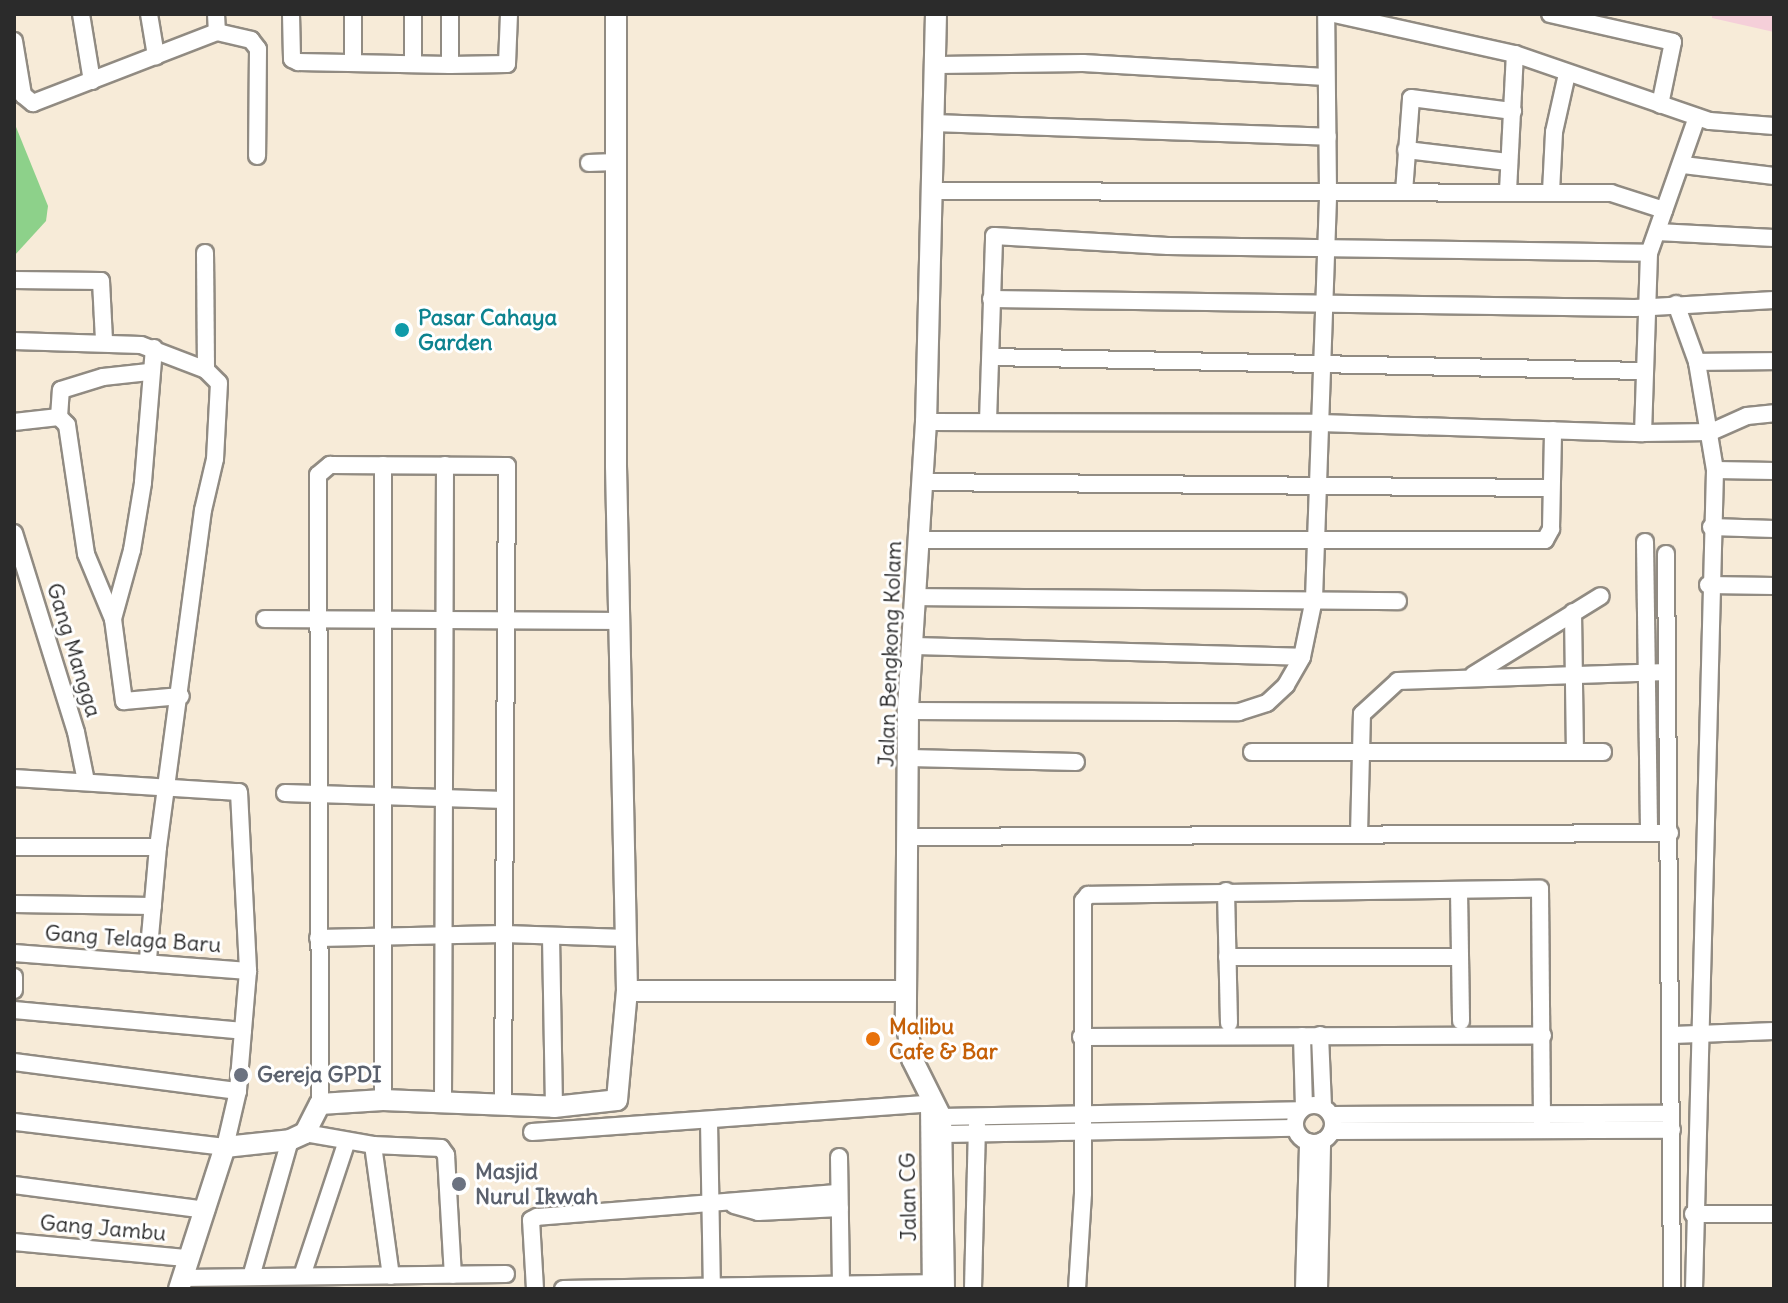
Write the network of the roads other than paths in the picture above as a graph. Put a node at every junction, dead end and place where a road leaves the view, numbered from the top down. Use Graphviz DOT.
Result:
graph roads {
  1 [pos="81,14"];
  2 [pos="149,14"];
  3 [pos="216,14"];
  4 [pos="291,14"];
  5 [pos="353,14"];
  6 [pos="413,14"];
  7 [pos="450,14"];
  8 [pos="509,14"];
  9 [pos="616,14"];
  10 [pos="936,14"];
  11 [pos="1326,14"];
  12 [pos="1334,14"];
  13 [pos="1550,14"];
  14 [pos="217,32"];
  15 [pos="14,41"];
  16 [pos="1515,54"];
  17 [pos="156,56"];
  18 [pos="353,63"];
  19 [pos="413,64"];
  20 [pos="450,65"];
  21 [pos="938,65"];
  22 [pos="1567,74"];
  23 [pos="1326,77"];
  24 [pos="92,81"];
  25 [pos="1660,105"];
  26 [pos="1513,111"];
  27 [pos="1697,117"];
  28 [pos="934,123"];
  29 [pos="1774,126"];
  30 [pos="1328,137"];
  31 [pos="1406,150"];
  32 [pos="257,156"];
  33 [pos="615,162"];
  34 [pos="1508,162"];
  35 [pos="589,163"];
  36 [pos="1683,165"];
  37 [pos="1774,176"];
  38 [pos="930,191"];
  39 [pos="1328,191"];
  40 [pos="1508,191"];
  41 [pos="1404,192"];
  42 [pos="1551,192"];
  43 [pos="1664,210"];
  44 [pos="1657,232"];
  45 [pos="1774,238"];
  46 [pos="1325,249"];
  47 [pos="205,253"];
  48 [pos="1649,253"];
  49 [pos="14,280"];
  50 [pos="991,299"];
  51 [pos="1774,300"];
  52 [pos="1676,304"];
  53 [pos="1322,307"];
  54 [pos="1643,308"];
  55 [pos="14,341"];
  56 [pos="104,341"];
  57 [pos="154,348"];
  58 [pos="991,357"];
  59 [pos="1774,361"];
  60 [pos="1697,362"];
  61 [pos="1320,365"];
  62 [pos="206,370"];
  63 [pos="1643,371"];
  64 [pos="149,372"];
  65 [pos="1774,413"];
  66 [pos="59,417"];
  67 [pos="988,421"];
  68 [pos="14,422"];
  69 [pos="926,422"];
  70 [pos="1320,423"];
  71 [pos="1553,430"];
  72 [pos="1711,432"];
  73 [pos="1643,433"];
  74 [pos="383,465"];
  75 [pos="445,465"];
  76 [pos="1715,470"];
  77 [pos="1774,471"];
  78 [pos="922,482"];
  79 [pos="1318,482"];
  80 [pos="1549,488"];
  81 [pos="1711,527"];
  82 [pos="1774,529"];
  83 [pos="14,533"];
  84 [pos="918,540"];
  85 [pos="1316,542"];
  86 [pos="1645,542"];
  87 [pos="1666,554"];
  88 [pos="1708,585"];
  89 [pos="1774,586"];
  90 [pos="1601,596"];
  91 [pos="915,597"];
  92 [pos="1314,599"];
  93 [pos="1398,601"];
  94 [pos="1573,612"];
  95 [pos="381,617"];
  96 [pos="444,617"];
  97 [pos="317,618"];
  98 [pos="506,618"];
  99 [pos="113,619"];
  100 [pos="265,619"];
  101 [pos="619,621"];
  102 [pos="914,646"];
  103 [pos="1302,657"];
  104 [pos="1667,672"];
  105 [pos="1647,673"];
  106 [pos="1574,674"];
  107 [pos="1472,676"];
  108 [pos="181,696"];
  109 [pos="908,711"];
  110 [pos="1252,752"];
  111 [pos="1359,752"];
  112 [pos="1575,752"];
  113 [pos="1603,752"];
  114 [pos="909,758"];
  115 [pos="1076,762"];
  116 [pos="14,778"];
  117 [pos="86,781"];
  118 [pos="166,786"];
  119 [pos="285,793"];
  120 [pos="316,796"];
  121 [pos="382,798"];
  122 [pos="445,800"];
  123 [pos="505,800"];
  124 [pos="1649,833"];
  125 [pos="1670,833"];
  126 [pos="1359,835"];
  127 [pos="907,837"];
  128 [pos="14,847"];
  129 [pos="158,847"];
  130 [pos="1459,890"];
  131 [pos="1226,891"];
  132 [pos="14,904"];
  133 [pos="153,906"];
  134 [pos="504,934"];
  135 [pos="441,935"];
  136 [pos="551,936"];
  137 [pos="318,938"];
  138 [pos="383,938"];
  139 [pos="627,938"];
  140 [pos="14,953"];
  141 [pos="1227,957"];
  142 [pos="1460,957"];
  143 [pos="148,959"];
  144 [pos="248,971"];
  145 [pos="14,979"];
  146 [pos="14,990"];
  147 [pos="627,991"];
  148 [pos="906,991"];
  149 [pos="14,1010"];
  150 [pos="1461,1021"];
  151 [pos="1229,1023"];
  152 [pos="243,1031"];
  153 [pos="1774,1031"];
  154 [pos="1699,1034"];
  155 [pos="1320,1035"];
  156 [pos="1543,1035"];
  157 [pos="1673,1035"];
  158 [pos="1302,1036"];
  159 [pos="1081,1037"];
  160 [pos="14,1062"];
  161 [pos="238,1091"];
  162 [pos="383,1100"];
  163 [pos="617,1100"];
  164 [pos="443,1101"];
  165 [pos="320,1104"];
  166 [pos="503,1105"];
  167 [pos="554,1107"];
  168 [pos="1302,1108"];
  169 [pos="937,1114"];
  170 [pos="1082,1114"];
  171 [pos="977,1116"];
  172 [pos="709,1121"];
  173 [pos="14,1122"];
  174 [pos="1542,1122"];
  175 [pos="1672,1122"];
  176 [pos="618,1127"];
  177 [pos="1323,1127"];
  178 [pos="1294,1128"];
  179 [pos="532,1132"];
  180 [pos="1082,1132"];
  181 [pos="977,1134"];
  182 [pos="298,1136"];
  183 [pos="347,1141"];
  184 [pos="373,1145"];
  185 [pos="225,1147"];
  186 [pos="839,1157"];
  187 [pos="14,1170"];
  188 [pos="14,1185"];
  189 [pos="31,1186"];
  190 [pos="839,1201"];
  191 [pos="713,1206"];
  192 [pos="206,1210"];
  193 [pos="1693,1214"];
  194 [pos="1774,1214"];
  195 [pos="14,1242"];
  196 [pos="506,1274"];
  197 [pos="183,1275"];
  198 [pos="453,1275"];
  199 [pos="302,1276"];
  200 [pos="391,1276"];
  201 [pos="251,1277"];
  202 [pos="285,1282"];
  203 [pos="411,1282"];
  204 [pos="471,1282"];
  205 [pos="352,1283"];
  206 [pos="937,1286"];
  207 [pos="712,1287"];
  208 [pos="841,1288"];
  209 [pos="535,1289"];
  210 [pos="563,1289"];
  211 [pos="973,1289"];
  212 [pos="1077,1289"];
  213 [pos="1304,1289"];
  214 [pos="1319,1289"];
  215 [pos="1672,1289"];
  216 [pos="1694,1289"];
  1 -- 24 [label="street"];
  2 -- 17 [label="street"];
  3 -- 14 [label="street"];
  4 -- 18 [label="street"];
  5 -- 18 [label="street"];
  6 -- 19 [label="street"];
  7 -- 20 [label="street"];
  8 -- 20 [label="street"];
  9 -- 33 [label="street"];
  10 -- 21 [label="street, Jalan Bengkong Kolam"];
  11 -- 23 [label="street"];
  12 -- 16 [label="street"];
  13 -- 25 [label="street"];
  14 -- 17 [label="street"];
  14 -- 32 [label="street"];
  15 -- 24 [label="street"];
  16 -- 22 [label="street"];
  16 -- 26 [label="street"];
  17 -- 24 [label="street"];
  18 -- 19 [label="street"];
  19 -- 20 [label="street"];
  21 -- 23 [label="street"];
  21 -- 28 [label="street, Jalan Bengkong Kolam"];
  22 -- 25 [label="street"];
  22 -- 42 [label="street"];
  23 -- 30 [label="street"];
  25 -- 27 [label="street"];
  26 -- 31 [label="street"];
  26 -- 34 [label="street"];
  27 -- 29 [label="street"];
  27 -- 36 [label="street"];
  28 -- 30 [label="street"];
  28 -- 38 [label="street, Jalan Bengkong Kolam"];
  30 -- 39 [label="street"];
  31 -- 34 [label="street"];
  31 -- 41 [label="street"];
  33 -- 35 [label="street"];
  33 -- 101 [label="street"];
  34 -- 40 [label="street"];
  36 -- 37 [label="street"];
  36 -- 43 [label="street"];
  38 -- 39 [label="street"];
  38 -- 69 [label="street, Jalan Bengkong Kolam"];
  39 -- 41 [label="street"];
  39 -- 46 [label="street"];
  40 -- 41 [label="street"];
  40 -- 42 [label="street"];
  42 -- 43 [label="street"];
  43 -- 44 [label="street"];
  44 -- 45 [label="street"];
  44 -- 48 [label="street"];
  46 -- 48 [label="street"];
  46 -- 50 [label="street"];
  46 -- 53 [label="street"];
  47 -- 62 [label="street"];
  48 -- 54 [label="street"];
  49 -- 56 [label="street"];
  50 -- 53 [label="street"];
  50 -- 58 [label="street"];
  51 -- 52 [label="street"];
  52 -- 54 [label="street"];
  52 -- 60 [label="street"];
  53 -- 54 [label="street"];
  53 -- 61 [label="street"];
  54 -- 63 [label="street"];
  55 -- 56 [label="street"];
  56 -- 57 [label="street"];
  57 -- 62 [label="street"];
  57 -- 64 [label="street"];
  58 -- 61 [label="street"];
  58 -- 67 [label="street"];
  59 -- 60 [label="street"];
  60 -- 72 [label="street"];
  61 -- 63 [label="street"];
  61 -- 70 [label="street"];
  62 -- 108 [label="street"];
  63 -- 73 [label="street"];
  64 -- 66 [label="street"];
  64 -- 99 [label="street"];
  65 -- 72 [label="street"];
  66 -- 68 [label="street"];
  66 -- 99 [label="street"];
  67 -- 69 [label="street"];
  67 -- 70 [label="street"];
  69 -- 78 [label="street, Jalan Bengkong Kolam"];
  70 -- 71 [label="street"];
  70 -- 79 [label="street"];
  71 -- 73 [label="street"];
  71 -- 80 [label="street"];
  72 -- 73 [label="street"];
  72 -- 76 [label="street"];
  74 -- 75 [label="street"];
  74 -- 95 [label="street"];
  74 -- 97 [label="street"];
  75 -- 96 [label="street"];
  75 -- 98 [label="street"];
  76 -- 77 [label="street"];
  76 -- 81 [label="street"];
  78 -- 79 [label="street"];
  78 -- 84 [label="street, Jalan Bengkong Kolam"];
  79 -- 80 [label="street"];
  79 -- 85 [label="street"];
  80 -- 85 [label="street"];
  81 -- 82 [label="street"];
  81 -- 88 [label="street"];
  83 -- 117 [label="street, Gang Mangga"];
  84 -- 85 [label="street"];
  84 -- 91 [label="street, Jalan Bengkong Kolam"];
  85 -- 92 [label="street"];
  86 -- 105 [label="street"];
  87 -- 104 [label="street"];
  88 -- 89 [label="street"];
  88 -- 154 [label="street"];
  90 -- 94 [label="street"];
  91 -- 92 [label="street"];
  91 -- 102 [label="street, Jalan Bengkong Kolam"];
  92 -- 93 [label="street"];
  92 -- 103 [label="street"];
  94 -- 106 [label="street"];
  94 -- 107 [label="street"];
  95 -- 96 [label="street"];
  95 -- 97 [label="street"];
  95 -- 121 [label="street"];
  96 -- 98 [label="street"];
  96 -- 122 [label="street"];
  97 -- 100 [label="street"];
  97 -- 120 [label="street"];
  98 -- 101 [label="street"];
  98 -- 123 [label="street"];
  99 -- 108 [label="street"];
  101 -- 139 [label="street"];
  102 -- 103 [label="street"];
  102 -- 109 [label="street, Jalan Bengkong Kolam"];
  103 -- 109 [label="street"];
  104 -- 105 [label="street"];
  104 -- 125 [label="street"];
  105 -- 106 [label="street"];
  105 -- 124 [label="street"];
  106 -- 107 [label="street"];
  106 -- 112 [label="street"];
  107 -- 111 [label="street"];
  108 -- 118 [label="street"];
  109 -- 114 [label="street, Jalan Bengkong Kolam"];
  110 -- 111 [label="street"];
  111 -- 112 [label="street"];
  111 -- 126 [label="street"];
  112 -- 113 [label="street"];
  114 -- 115 [label="street"];
  114 -- 127 [label="street, Jalan Bengkong Kolam"];
  116 -- 117 [label="street"];
  117 -- 118 [label="street"];
  118 -- 129 [label="street"];
  118 -- 144 [label="street"];
  119 -- 120 [label="street"];
  120 -- 121 [label="street"];
  120 -- 137 [label="street"];
  121 -- 122 [label="street"];
  121 -- 138 [label="street"];
  122 -- 123 [label="street"];
  122 -- 135 [label="street"];
  123 -- 134 [label="street"];
  124 -- 125 [label="street"];
  124 -- 126 [label="street"];
  125 -- 157 [label="street"];
  126 -- 127 [label="street"];
  127 -- 148 [label="street, Jalan Bengkong Kolam"];
  128 -- 129 [label="street"];
  129 -- 133 [label="street"];
  130 -- 131 [label="street"];
  130 -- 142 [label="street"];
  130 -- 156 [label="street"];
  131 -- 141 [label="street"];
  131 -- 159 [label="street"];
  132 -- 133 [label="street"];
  133 -- 143 [label="street"];
  134 -- 135 [label="street"];
  134 -- 136 [label="street"];
  134 -- 166 [label="street"];
  135 -- 138 [label="street"];
  135 -- 164 [label="street"];
  136 -- 139 [label="street"];
  136 -- 167 [label="street"];
  137 -- 138 [label="street"];
  137 -- 165 [label="street"];
  138 -- 162 [label="street"];
  139 -- 147 [label="street"];
  140 -- 143 [label="street, Gang Telaga Baru"];
  141 -- 142 [label="street"];
  141 -- 151 [label="street"];
  142 -- 150 [label="street"];
  143 -- 144 [label="street, Gang Telaga Baru"];
  144 -- 152 [label="street"];
  145 -- 146 [label="street"];
  147 -- 148 [label="street"];
  147 -- 163 [label="street"];
  148 -- 169 [label="street, Jalan Bengkong Kolam"];
  149 -- 152 [label="street"];
  152 -- 161 [label="street"];
  153 -- 154 [label="street"];
  154 -- 157 [label="street"];
  154 -- 193 [label="street"];
  155 -- 156 [label="street"];
  155 -- 158 [label="street"];
  155 -- 177 [label="street"];
  156 -- 174 [label="street"];
  157 -- 175 [label="street"];
  158 -- 159 [label="street"];
  158 -- 168 [label="street"];
  159 -- 170 [label="street"];
  160 -- 161 [label="street"];
  161 -- 185 [label="street"];
  162 -- 164 [label="street"];
  162 -- 165 [label="street"];
  163 -- 167 [label="street"];
  163 -- 176 [label="street"];
  164 -- 166 [label="street"];
  165 -- 182 [label="street"];
  166 -- 167 [label="street"];
  168 -- 170 [label="street"];
  168 -- 177 [label="street"];
  168 -- 178 [label="street"];
  169 -- 171 [label="street"];
  169 -- 172 [label="street"];
  169 -- 181 [label="street"];
  169 -- 206 [label="street, Jalan Bengkong Kolam"];
  169 -- 206 [label="street, Jalan CG"];
  170 -- 171 [label="street"];
  170 -- 180 [label="street"];
  171 -- 181 [label="street"];
  172 -- 176 [label="street"];
  172 -- 191 [label="street"];
  173 -- 185 [label="street"];
  174 -- 175 [label="street"];
  174 -- 177 [label="street"];
  175 -- 215 [label="street"];
  176 -- 179 [label="street"];
  177 -- 178 [label="street"];
  177 -- 213 [label="street"];
  177 -- 214 [label="street"];
  178 -- 180 [label="street"];
  180 -- 181 [label="street"];
  180 -- 212 [label="street"];
  181 -- 211 [label="street"];
  182 -- 183 [label="street"];
  182 -- 185 [label="street"];
  182 -- 201 [label="street"];
  183 -- 184 [label="street"];
  183 -- 199 [label="street"];
  184 -- 198 [label="street"];
  184 -- 200 [label="street"];
  185 -- 192 [label="street"];
  186 -- 190 [label="street"];
  187 -- 189 [label="street"];
  188 -- 189 [label="street"];
  189 -- 192 [label="street"];
  190 -- 191 [label="street"];
  190 -- 208 [label="street"];
  191 -- 207 [label="street"];
  191 -- 209 [label="street"];
  192 -- 197 [label="street"];
  193 -- 194 [label="street"];
  193 -- 216 [label="street"];
  195 -- 197 [label="street, Gang Jambu"];
  196 -- 204 [label="street, Gang Jambu"];
  197 -- 201 [label="street, Gang Jambu"];
  198 -- 203 [label="street, Gang Jambu"];
  198 -- 204 [label="street, Gang Jambu"];
  199 -- 202 [label="street, Gang Jambu"];
  199 -- 205 [label="street, Gang Jambu"];
  200 -- 203 [label="street, Gang Jambu"];
  200 -- 205 [label="street, Gang Jambu"];
  201 -- 202 [label="street, Gang Jambu"];
  206 -- 208 [label="street"];
  207 -- 208 [label="street"];
  207 -- 210 [label="street"];
}
